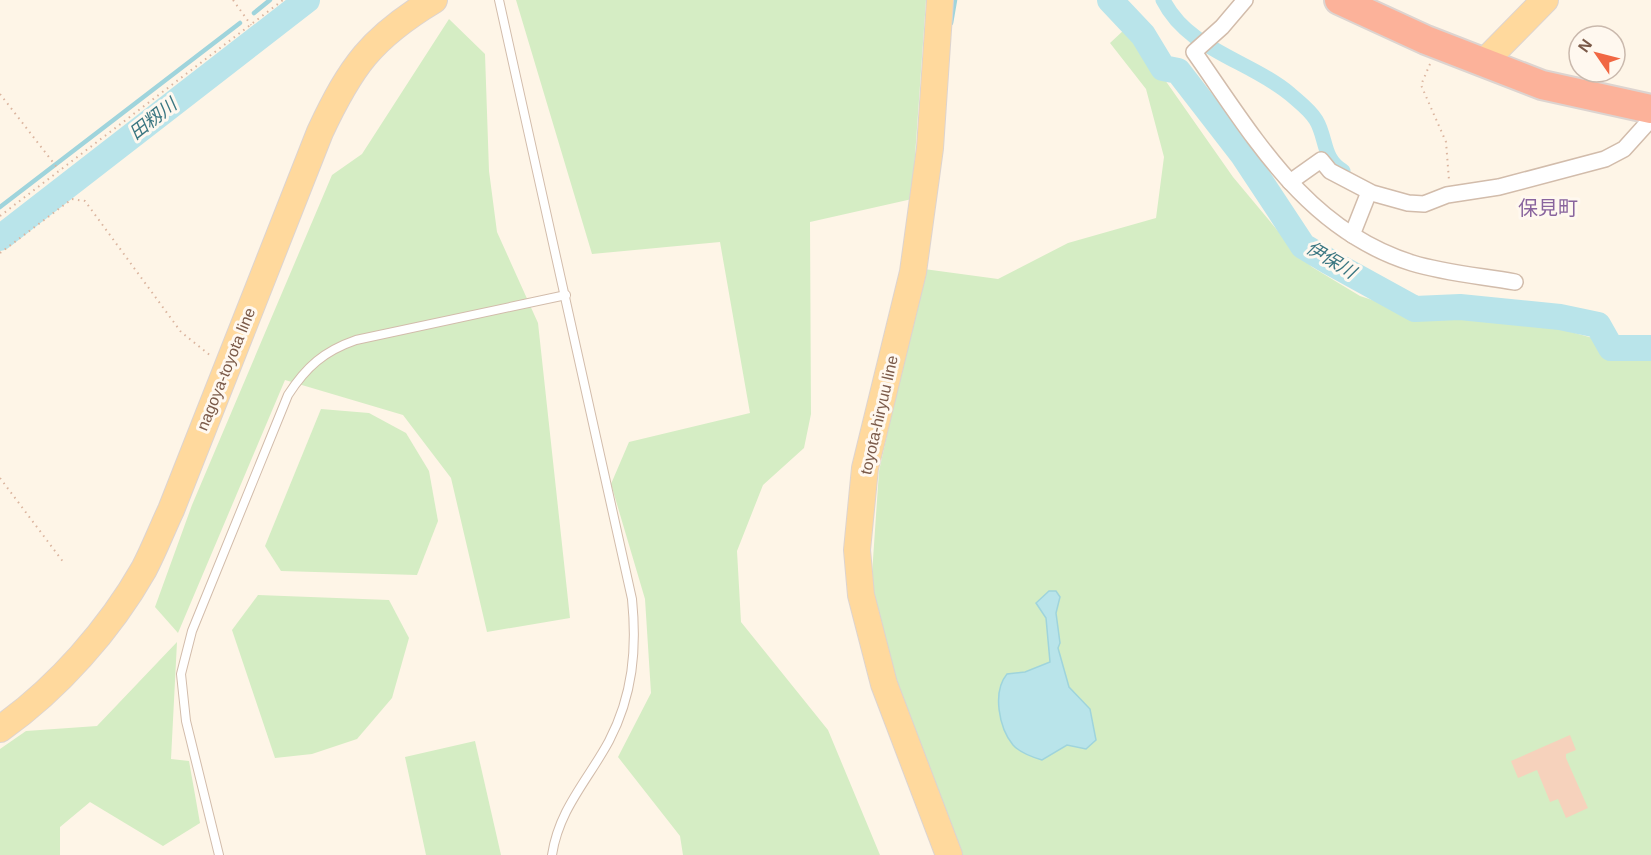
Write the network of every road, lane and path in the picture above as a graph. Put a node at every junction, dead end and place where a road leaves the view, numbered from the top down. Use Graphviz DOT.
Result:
graph roads {
  1 [pos="233,0"];
  2 [pos="283,0"];
  3 [pos="434,0"];
  4 [pos="499,0"];
  5 [pos="940,0"];
  6 [pos="1245,0"];
  7 [pos="1339,0"];
  8 [pos="1545,0"];
  9 [pos="251,25"];
  10 [pos="1439,45"];
  11 [pos="1485,61"];
  12 [pos="0,94"];
  13 [pos="1651,109"];
  14 [pos="1651,119"];
  15 [pos="59,170"];
  16 [pos="1290,182"];
  17 [pos="1369,192"];
  18 [pos="1450,194"];
  19 [pos="0,216"];
  20 [pos="1352,235"];
  21 [pos="0,253"];
  22 [pos="1515,282"];
  23 [pos="566,295"];
  24 [pos="225,371"];
  25 [pos="0,478"];
  26 [pos="63,563"];
  27 [pos="0,729"];
  28 [pos="219,855"];
  29 [pos="552,855"];
  30 [pos="949,855"];
  1 -- 9 [label="path"];
  2 -- 9 [label="path"];
  3 -- 24 [label="main road, nagoya-toyota line"];
  4 -- 23 [label="lane"];
  5 -- 30 [label="main road, toyota-hiryuu line"];
  6 -- 16 [label="street"];
  7 -- 10 [label="highway"];
  8 -- 11 [label="main road"];
  9 -- 15 [label="path"];
  10 -- 11 [label="highway"];
  10 -- 18 [label="path"];
  11 -- 13 [label="highway"];
  12 -- 15 [label="path"];
  14 -- 18 [label="street"];
  15 -- 19 [label="path"];
  16 -- 17 [label="street"];
  16 -- 20 [label="street"];
  17 -- 18 [label="street"];
  17 -- 20 [label="street"];
  20 -- 22 [label="street"];
  21 -- 24 [label="path"];
  23 -- 28 [label="lane"];
  23 -- 29 [label="lane"];
  24 -- 27 [label="main road, nagoya-toyota line"];
  25 -- 26 [label="path"];
}
